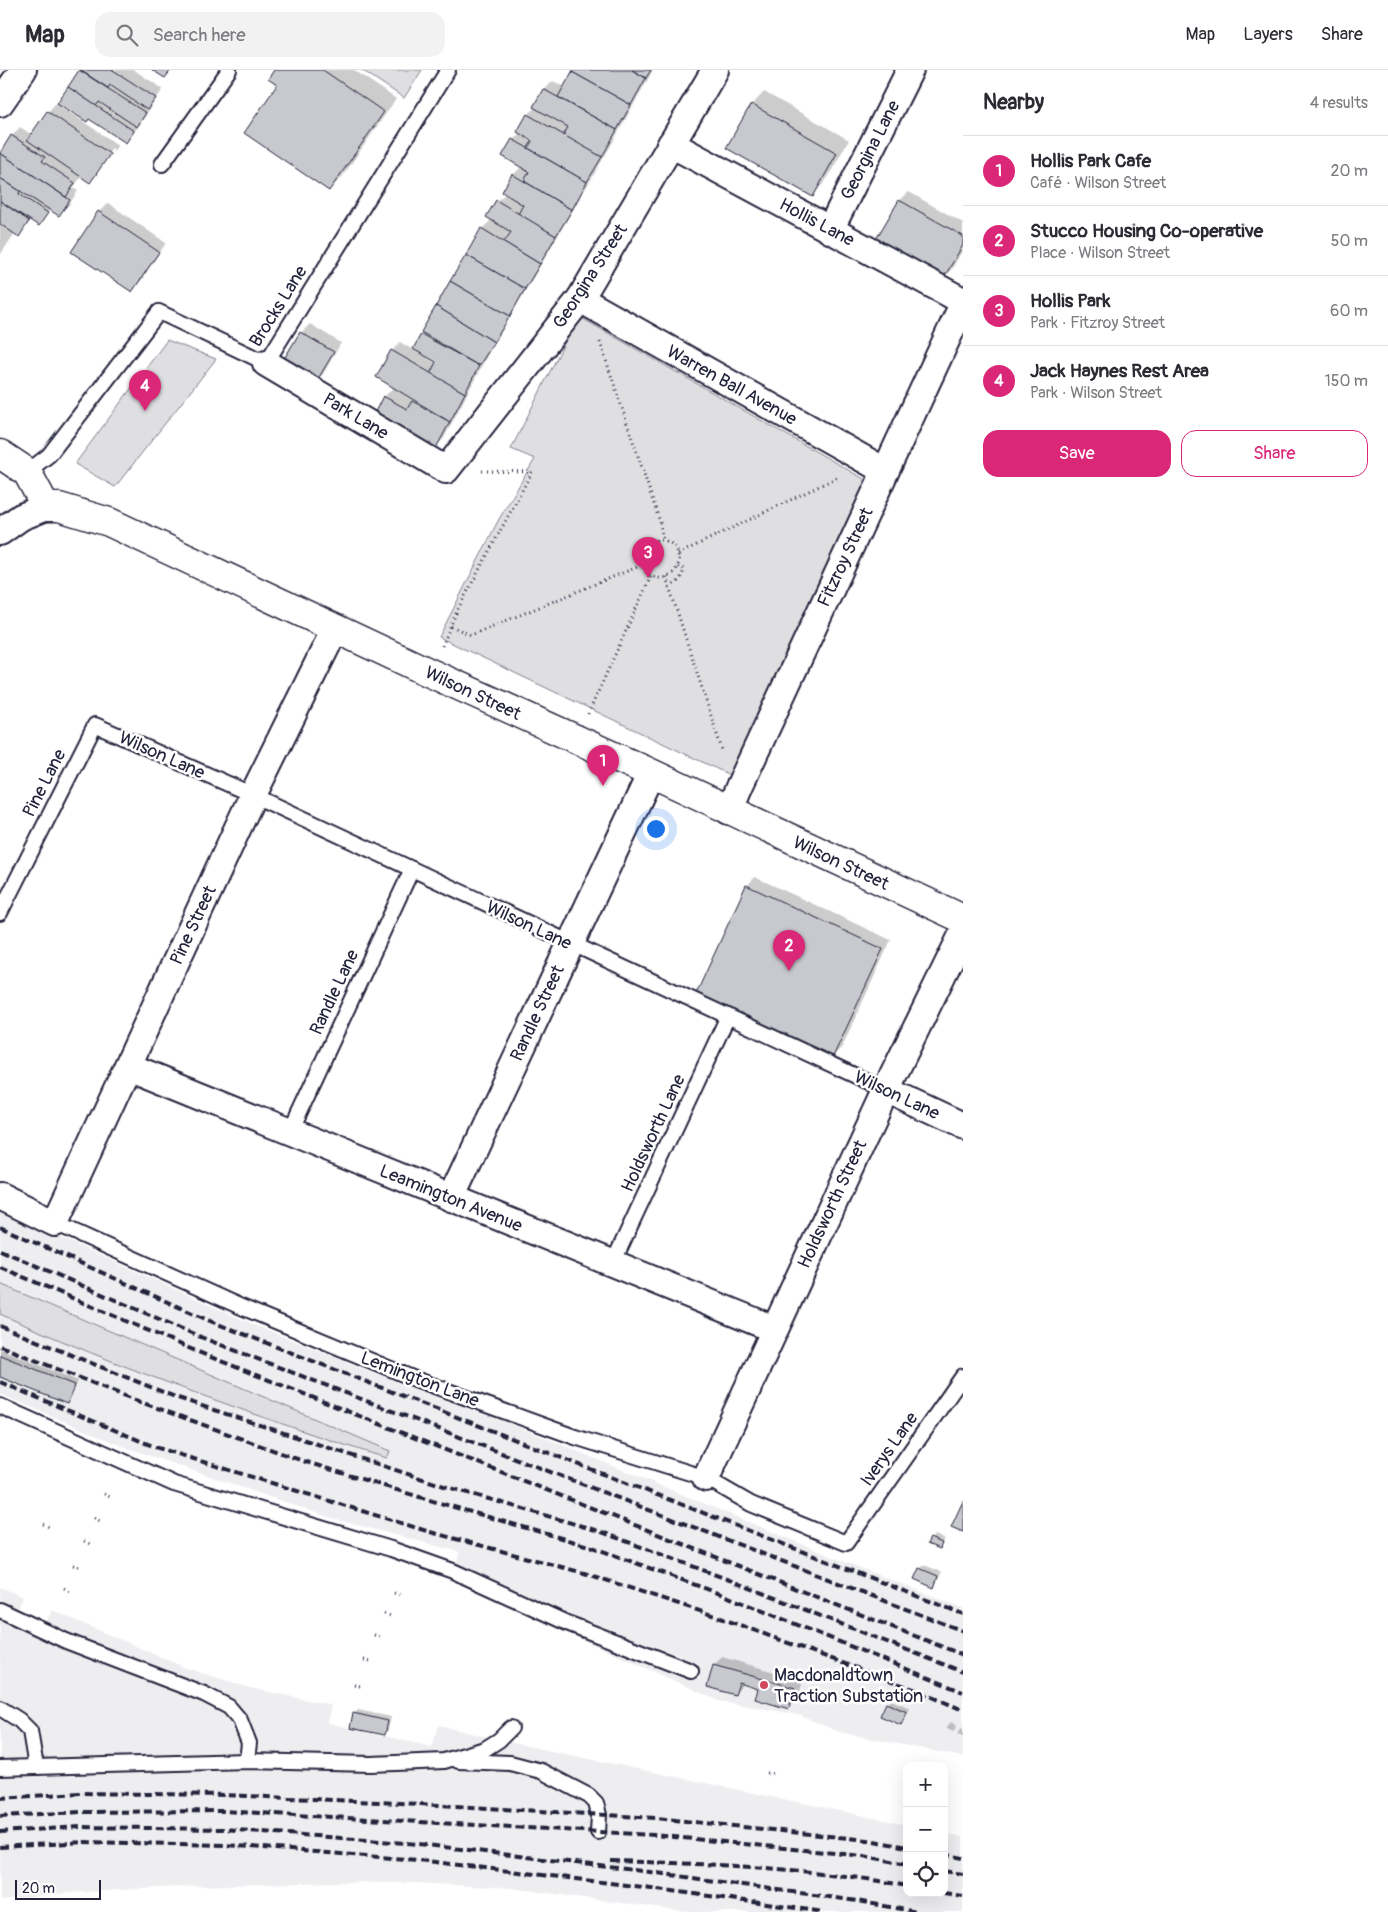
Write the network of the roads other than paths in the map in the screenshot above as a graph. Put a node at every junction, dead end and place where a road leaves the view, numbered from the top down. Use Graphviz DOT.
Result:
graph roads {
  1 [pos="23,70"];
  2 [pos="229,70"];
  3 [pos="715,70"];
  4 [pos="910,70"];
  5 [pos="445,71"];
  6 [pos="0,103"];
  7 [pos="671,144"];
  8 [pos="162,164"];
  9 [pos="830,230"];
  10 [pos="580,299"];
  11 [pos="963,302"];
  12 [pos="266,363"];
  13 [pos="0,454"];
  14 [pos="446,470"];
  15 [pos="884,471"];
  16 [pos="27,472"];
  17 [pos="46,507"];
  18 [pos="0,532"];
  19 [pos="336,629"];
  20 [pos="95,725"];
  21 [pos="651,773"];
  22 [pos="253,795"];
  23 [pos="729,811"];
  24 [pos="412,869"];
  25 [pos="0,913"];
  26 [pos="963,919"];
  27 [pos="963,933"];
  28 [pos="569,944"];
  29 [pos="728,1016"];
  30 [pos="128,1066"];
  31 [pos="886,1090"];
  32 [pos="963,1126"];
  33 [pos="290,1132"];
  34 [pos="0,1196"];
  35 [pos="451,1198"];
  36 [pos="55,1222"];
  37 [pos="612,1265"];
  38 [pos="774,1330"];
  39 [pos="963,1376"];
  40 [pos="0,1406"];
  41 [pos="706,1478"];
  42 [pos="846,1543"];
  43 [pos="0,1610"];
  44 [pos="691,1671"];
  45 [pos="0,1708"];
  46 [pos="511,1728"];
  47 [pos="247,1760"];
  48 [pos="444,1760"];
  49 [pos="36,1767"];
  50 [pos="0,1768"];
  51 [pos="598,1832"];
  1 -- 6 [label="street"];
  2 -- 8 [label="lane"];
  3 -- 7 [label="street, Georgina Street"];
  4 -- 9 [label="street, Georgina Lane"];
  5 -- 12 [label="lane, Brocks Lane"];
  7 -- 9 [label="street, Hollis Lane"];
  7 -- 10 [label="street, Georgina Street"];
  9 -- 11 [label="street, Hollis Lane"];
  10 -- 14 [label="street, Georgina Street"];
  10 -- 15 [label="street, Warren Ball Avenue"];
  11 -- 15 [label="street, Fitzroy Street"];
  12 -- 14 [label="street, Park Lane"];
  12 -- 16 [label="lane, Brocks Lane"];
  13 -- 16 [label="street"];
  15 -- 23 [label="street, Fitzroy Street"];
  16 -- 17 [label="street"];
  17 -- 18 [label="street"];
  17 -- 19 [label="street, Wilson Street"];
  19 -- 21 [label="street, Wilson Street"];
  19 -- 22 [label="street, Pine Street"];
  20 -- 22 [label="lane, Wilson Lane"];
  20 -- 25 [label="lane, Pine Lane"];
  21 -- 23 [label="street, Wilson Street"];
  21 -- 28 [label="street, Randle Street"];
  22 -- 24 [label="lane, Wilson Lane"];
  22 -- 30 [label="street, Pine Street"];
  23 -- 26 [label="street, Wilson Street"];
  24 -- 28 [label="lane, Wilson Lane"];
  24 -- 33 [label="lane, Randle Lane"];
  27 -- 31 [label="street, Holdsworth Street"];
  28 -- 29 [label="lane, Wilson Lane"];
  28 -- 35 [label="street, Randle Street"];
  29 -- 31 [label="lane, Wilson Lane"];
  29 -- 37 [label="lane, Holdsworth Lane"];
  30 -- 33 [label="street, Leamington Avenue"];
  30 -- 36 [label="street, Pine Street"];
  31 -- 32 [label="street, Wilson Lane"];
  31 -- 38 [label="street, Holdsworth Street"];
  33 -- 35 [label="street, Leamington Avenue"];
  34 -- 36 [label="street, Lemington Lane"];
  35 -- 37 [label="street, Leamington Avenue"];
  36 -- 41 [label="lane, Lemington Lane"];
  37 -- 38 [label="street, Leamington Avenue"];
  38 -- 41 [label="street, Holdsworth Street"];
  39 -- 42 [label="lane, Iverys Lane"];
  40 -- 44 [label="lane"];
  41 -- 42 [label="lane, Lemington Lane"];
  43 -- 47 [label="lane"];
  45 -- 49 [label="lane"];
  46 -- 48 [label="lane"];
  47 -- 48 [label="lane"];
  47 -- 49 [label="lane"];
  48 -- 51 [label="lane"];
  49 -- 50 [label="lane"];
}
